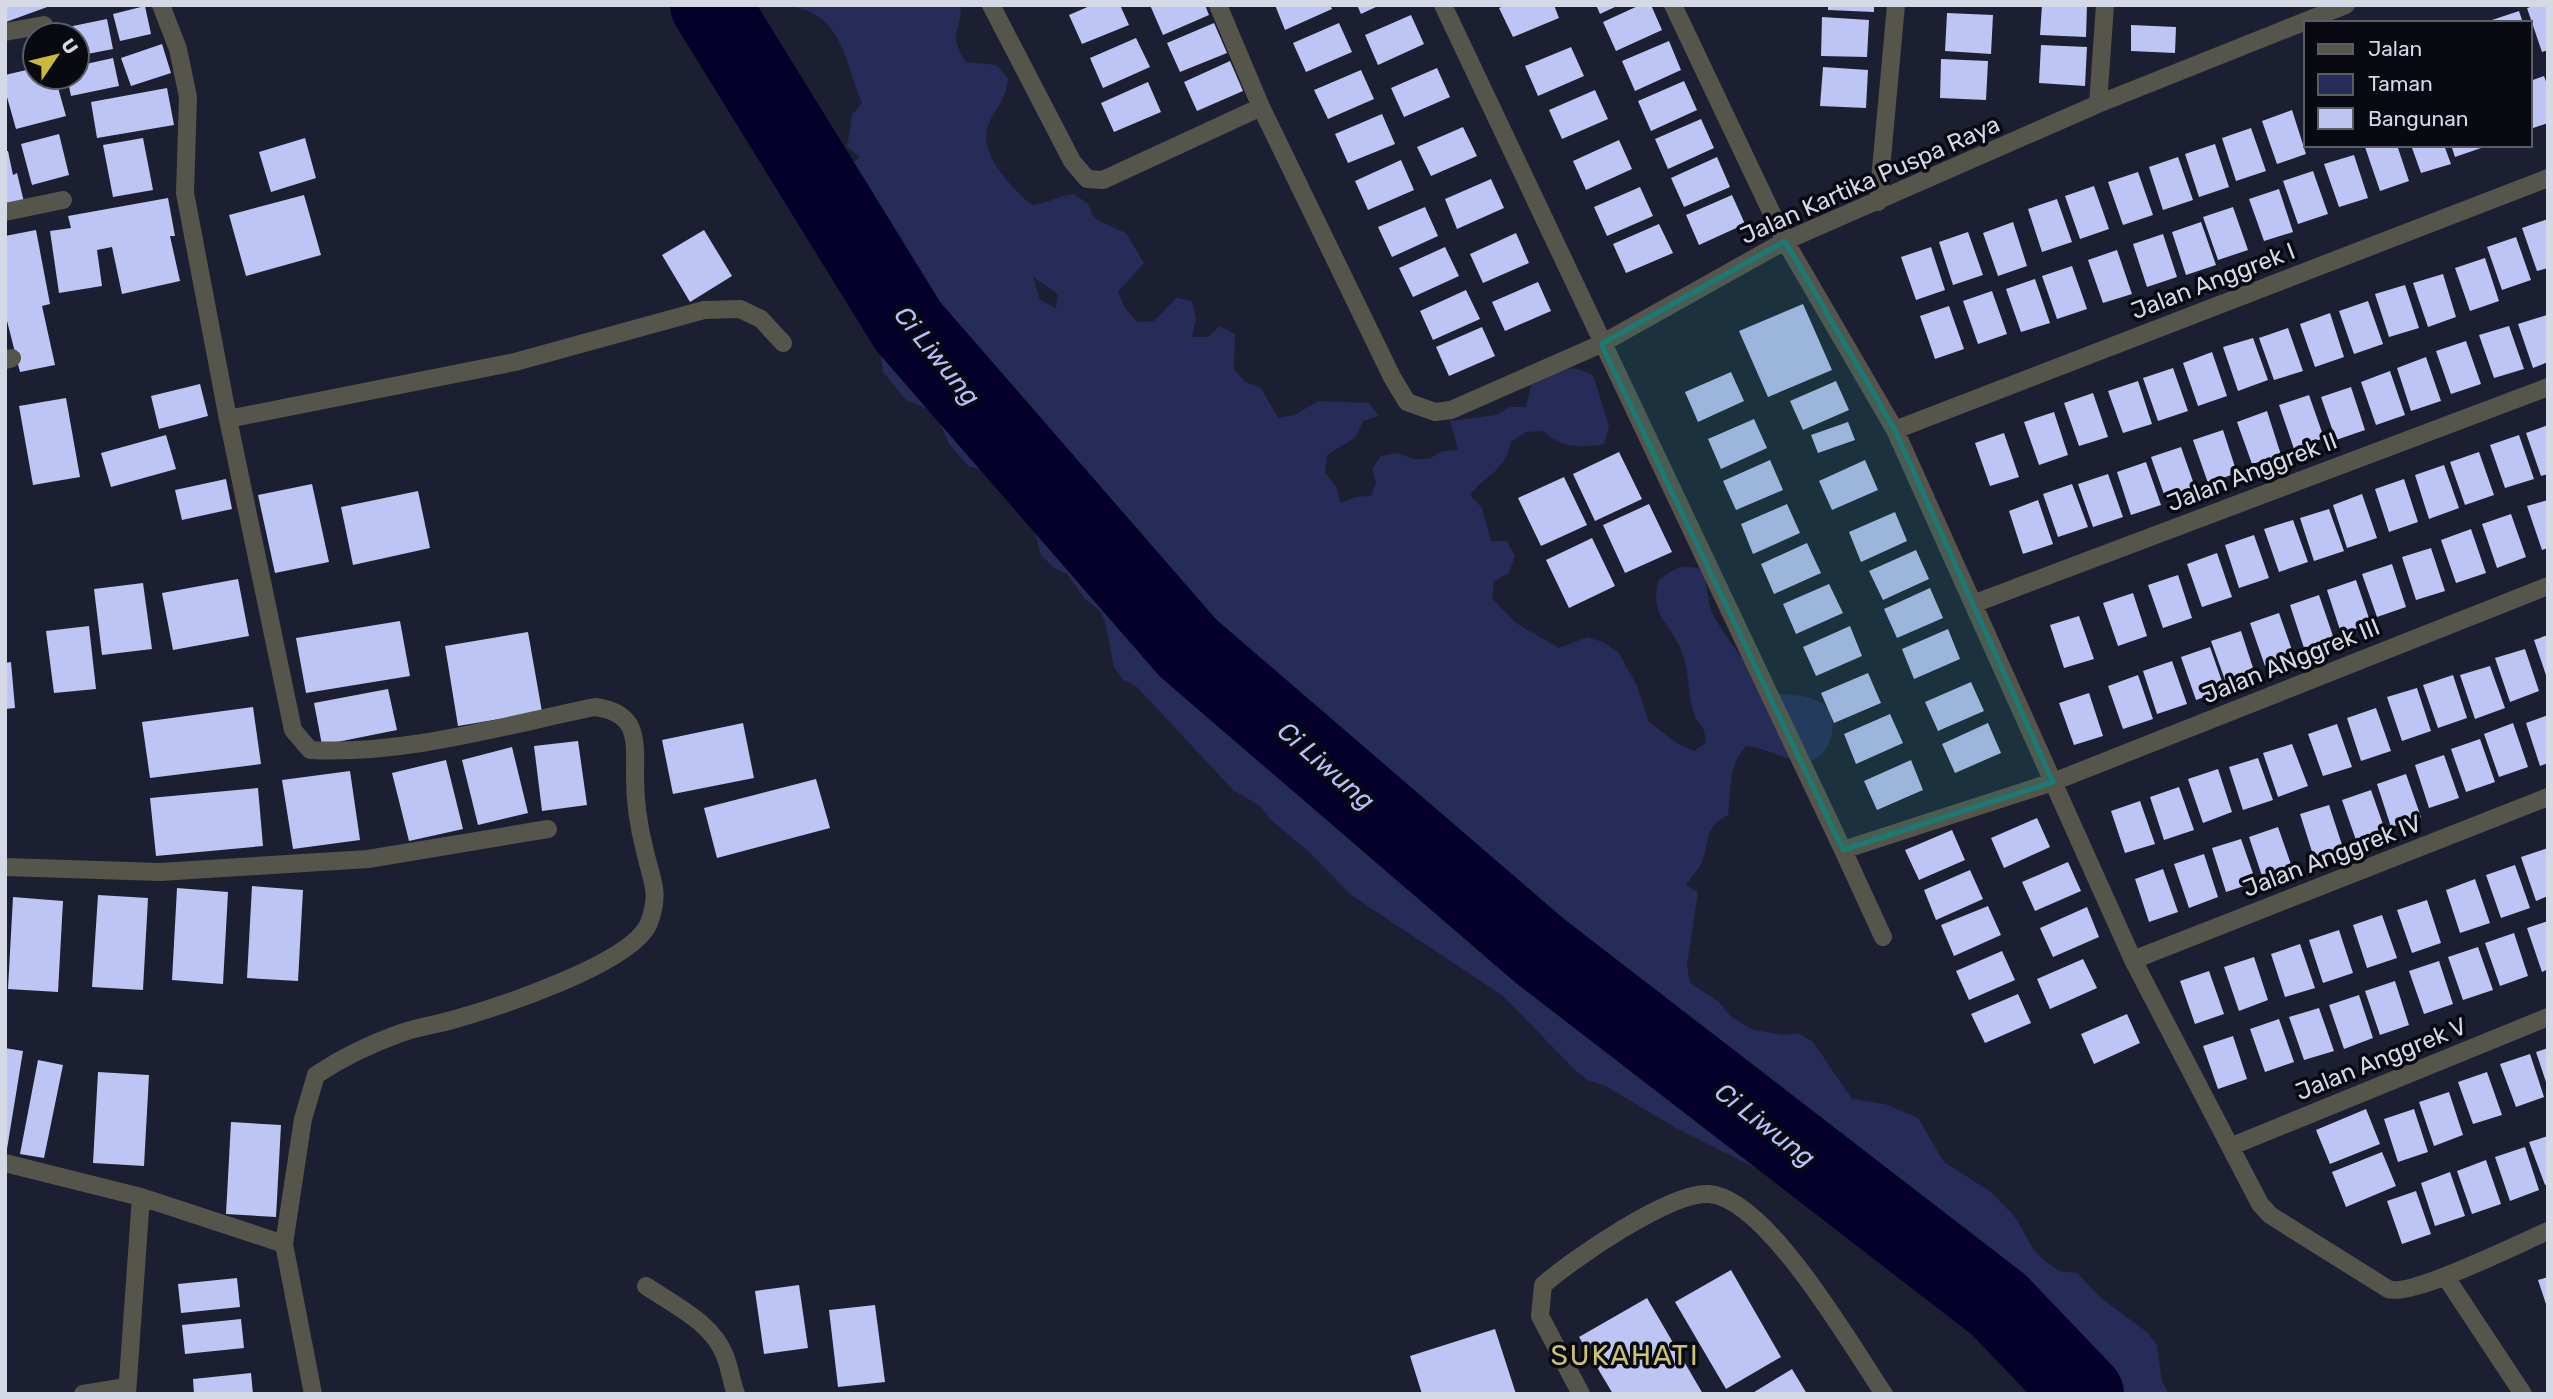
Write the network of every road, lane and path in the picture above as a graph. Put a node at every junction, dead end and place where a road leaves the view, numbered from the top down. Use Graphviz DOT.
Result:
graph roads {
  1 [pos="161,5"];
  2 [pos="991,5"];
  3 [pos="1218,5"];
  4 [pos="1443,5"];
  5 [pos="1673,5"];
  6 [pos="1896,5"];
  7 [pos="2105,5"];
  8 [pos="2346,5"];
  9 [pos="2306,21"];
  10 [pos="2304,22"];
  11 [pos="2098,104"];
  12 [pos="1261,107"];
  13 [pos="2548,178"];
  14 [pos="63,200"];
  15 [pos="1878,202"];
  16 [pos="5,212"];
  17 [pos="1785,241"];
  18 [pos="783,343"];
  19 [pos="1601,344"];
  20 [pos="2548,387"];
  21 [pos="228,419"];
  22 [pos="1895,430"];
  23 [pos="2548,586"];
  24 [pos="1973,604"];
  25 [pos="2053,782"];
  26 [pos="2548,797"];
  27 [pos="548,829"];
  28 [pos="1843,850"];
  29 [pos="5,867"];
  30 [pos="1884,937"];
  31 [pos="2133,960"];
  32 [pos="2548,1017"];
  33 [pos="2232,1146"];
  34 [pos="5,1163"];
  35 [pos="141,1197"];
  36 [pos="2548,1231"];
  37 [pos="284,1244"];
  38 [pos="2445,1276"];
  39 [pos="646,1286"];
  40 [pos="126,1390"];
  41 [pos="83,1394"];
  42 [pos="313,1394"];
  43 [pos="736,1394"];
  44 [pos="1581,1394"];
  45 [pos="1884,1394"];
  46 [pos="2523,1394"];
  1 -- 21 [label="street"];
  2 -- 12 [label="street"];
  3 -- 12 [label="street"];
  4 -- 19 [label="street"];
  5 -- 17 [label="street"];
  6 -- 15 [label="street"];
  7 -- 11 [label="street"];
  8 -- 9 [label="street, Jalan Kartika Puspa Raya"];
  10 -- 11 [label="street, Jalan Kartika Puspa Raya"];
  11 -- 15 [label="street, Jalan Kartika Puspa Raya"];
  12 -- 19 [label="street, Jalan Kartika Puspa Raya"];
  13 -- 22 [label="street, Jalan Anggrek I"];
  14 -- 16 [label="street"];
  15 -- 17 [label="street, Jalan Kartika Puspa Raya"];
  17 -- 19 [label="street, Jalan Kartika Puspa Raya"];
  17 -- 22 [label="street"];
  18 -- 21 [label="street"];
  19 -- 28 [label="street"];
  20 -- 24 [label="street, Jalan Anggrek II"];
  21 -- 37 [label="street"];
  22 -- 24 [label="street"];
  23 -- 25 [label="street, Jalan ANggrek III"];
  24 -- 25 [label="street"];
  25 -- 28 [label="street, Jalan ANggrek III"];
  25 -- 31 [label="street"];
  26 -- 31 [label="street, Jalan Anggrek IV"];
  27 -- 29 [label="street"];
  28 -- 30 [label="street"];
  31 -- 33 [label="street"];
  32 -- 33 [label="street, Jalan Anggrek V"];
  33 -- 38 [label="street"];
  34 -- 35 [label="street"];
  35 -- 37 [label="street"];
  35 -- 40 [label="street"];
  36 -- 38 [label="street"];
  37 -- 42 [label="street"];
  38 -- 46 [label="street"];
  39 -- 43 [label="street"];
  40 -- 41 [label="street"];
  44 -- 45 [label="street"];
}
